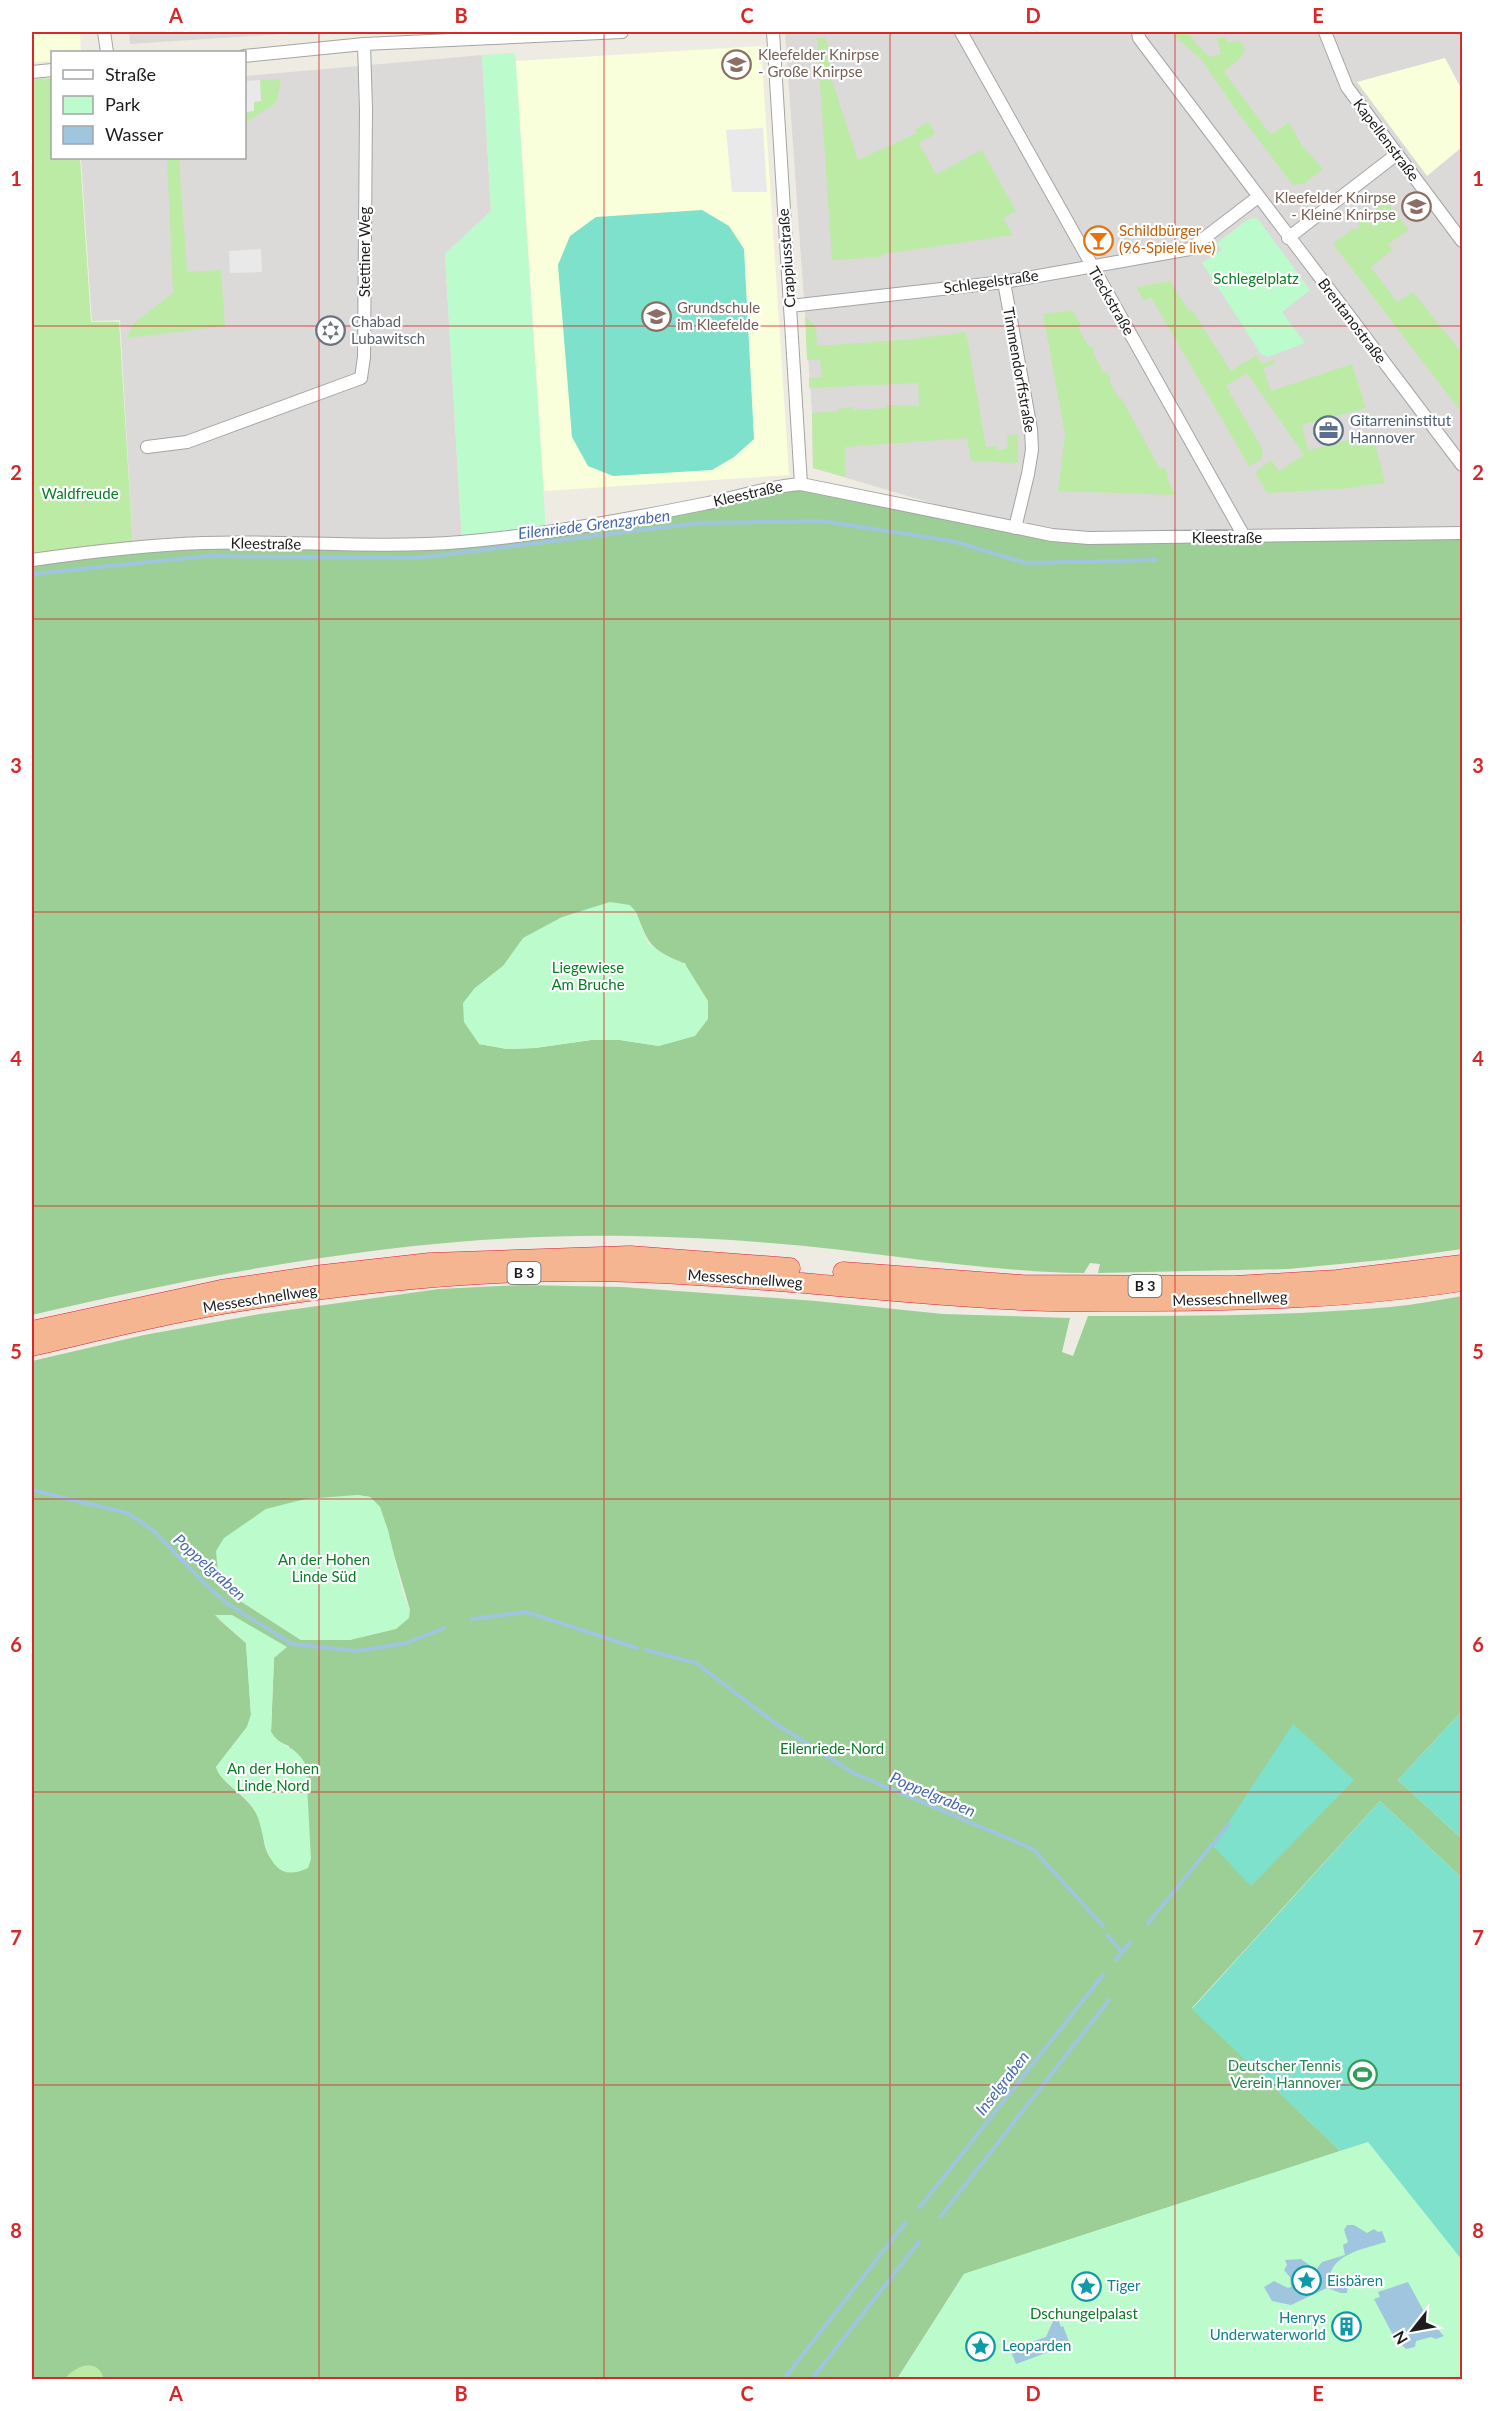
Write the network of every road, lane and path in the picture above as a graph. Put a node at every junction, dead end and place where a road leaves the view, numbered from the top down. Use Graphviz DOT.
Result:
graph roads {
  1 [pos="104,32"];
  2 [pos="622,32"];
  3 [pos="773,32"];
  4 [pos="961,32"];
  5 [pos="1138,32"];
  6 [pos="1325,32"];
  7 [pos="505,35"];
  8 [pos="364,44"];
  9 [pos="107,51"];
  10 [pos="246,56"];
  11 [pos="51,70"];
  12 [pos="32,72"];
  13 [pos="1397,154"];
  14 [pos="1258,197"];
  15 [pos="1288,238"];
  16 [pos="1462,240"];
  17 [pos="1091,266"];
  18 [pos="1004,282"];
  19 [pos="790,306"];
  20 [pos="147,447"];
  21 [pos="1462,465"];
  22 [pos="801,484"];
  23 [pos="1015,528"];
  24 [pos="1462,533"];
  25 [pos="1245,538"];
  26 [pos="32,560"];
  27 [pos="1462,1265"];
  28 [pos="1462,1281"];
  29 [pos="32,1331"];
  30 [pos="32,1346"];
  1 -- 9 [label="street"];
  2 -- 7 [label="street"];
  3 -- 19 [label="street, Crappiusstraße"];
  4 -- 17 [label="street, Tieckstraße"];
  5 -- 14 [label="street, Brentanostraße"];
  6 -- 13 [label="street, Kapellenstraße"];
  7 -- 8 [label="street"];
  8 -- 10 [label="street"];
  8 -- 20 [label="street, Stettiner Weg"];
  11 -- 12 [label="street"];
  13 -- 15 [label="street"];
  13 -- 16 [label="street, Kapellenstraße"];
  14 -- 15 [label="street, Brentanostraße"];
  14 -- 17 [label="street, Schlegelstraße"];
  15 -- 21 [label="street, Brentanostraße"];
  17 -- 18 [label="street, Schlegelstraße"];
  17 -- 25 [label="street, Tieckstraße"];
  18 -- 19 [label="street, Schlegelstraße"];
  18 -- 23 [label="street, Timmendorffstraße"];
  19 -- 22 [label="street, Crappiusstraße"];
  22 -- 23 [label="street, Kleestraße"];
  22 -- 26 [label="street, Kleestraße"];
  23 -- 25 [label="street, Kleestraße"];
  24 -- 25 [label="street, Kleestraße"];
  27 -- 29 [label="highway, Messeschnellweg / B 3"];
  28 -- 30 [label="highway, Messeschnellweg / B 3"];
}
